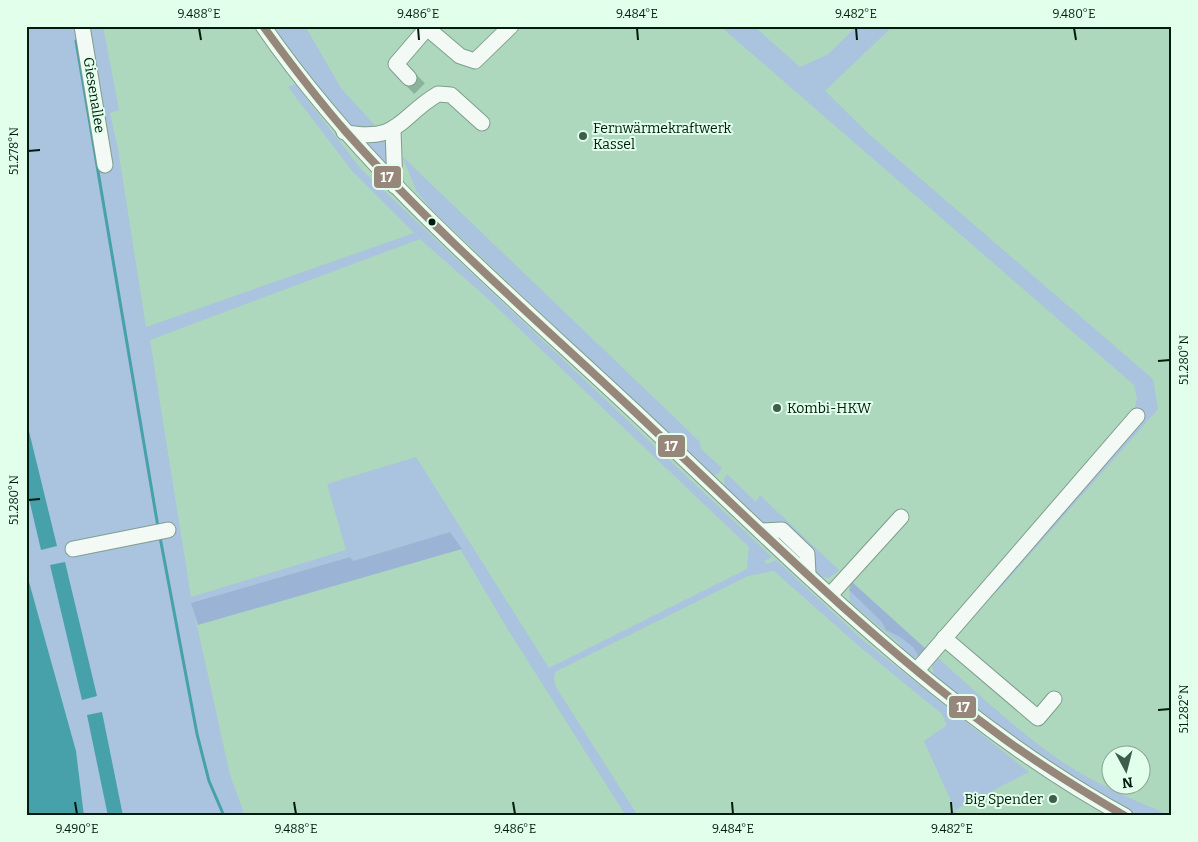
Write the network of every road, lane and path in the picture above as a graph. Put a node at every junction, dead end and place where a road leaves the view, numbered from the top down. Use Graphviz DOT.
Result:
graph roads {
  1 [pos="82,26"];
  2 [pos="263,26"];
  3 [pos="510,26"];
  4 [pos="409,78"];
  5 [pos="482,124"];
  6 [pos="394,130"];
  7 [pos="344,132"];
  8 [pos="105,165"];
  9 [pos="395,186"];
  10 [pos="1138,416"];
  11 [pos="901,517"];
  12 [pos="168,530"];
  13 [pos="73,549"];
  14 [pos="831,594"];
  15 [pos="944,638"];
  16 [pos="916,670"];
  17 [pos="1054,699"];
  18 [pos="1125,816"];
  1 -- 8 [label="street, Giesenallee"];
  2 -- 7 [label="street"];
  3 -- 4 [label="street"];
  5 -- 6 [label="street"];
  6 -- 7 [label="street"];
  6 -- 9 [label="street"];
  7 -- 9 [label="street"];
  9 -- 14 [label="street"];
  10 -- 15 [label="street"];
  11 -- 14 [label="street"];
  12 -- 13 [label="street"];
  14 -- 16 [label="street"];
  15 -- 16 [label="street"];
  15 -- 17 [label="street"];
  16 -- 18 [label="street"];
}
